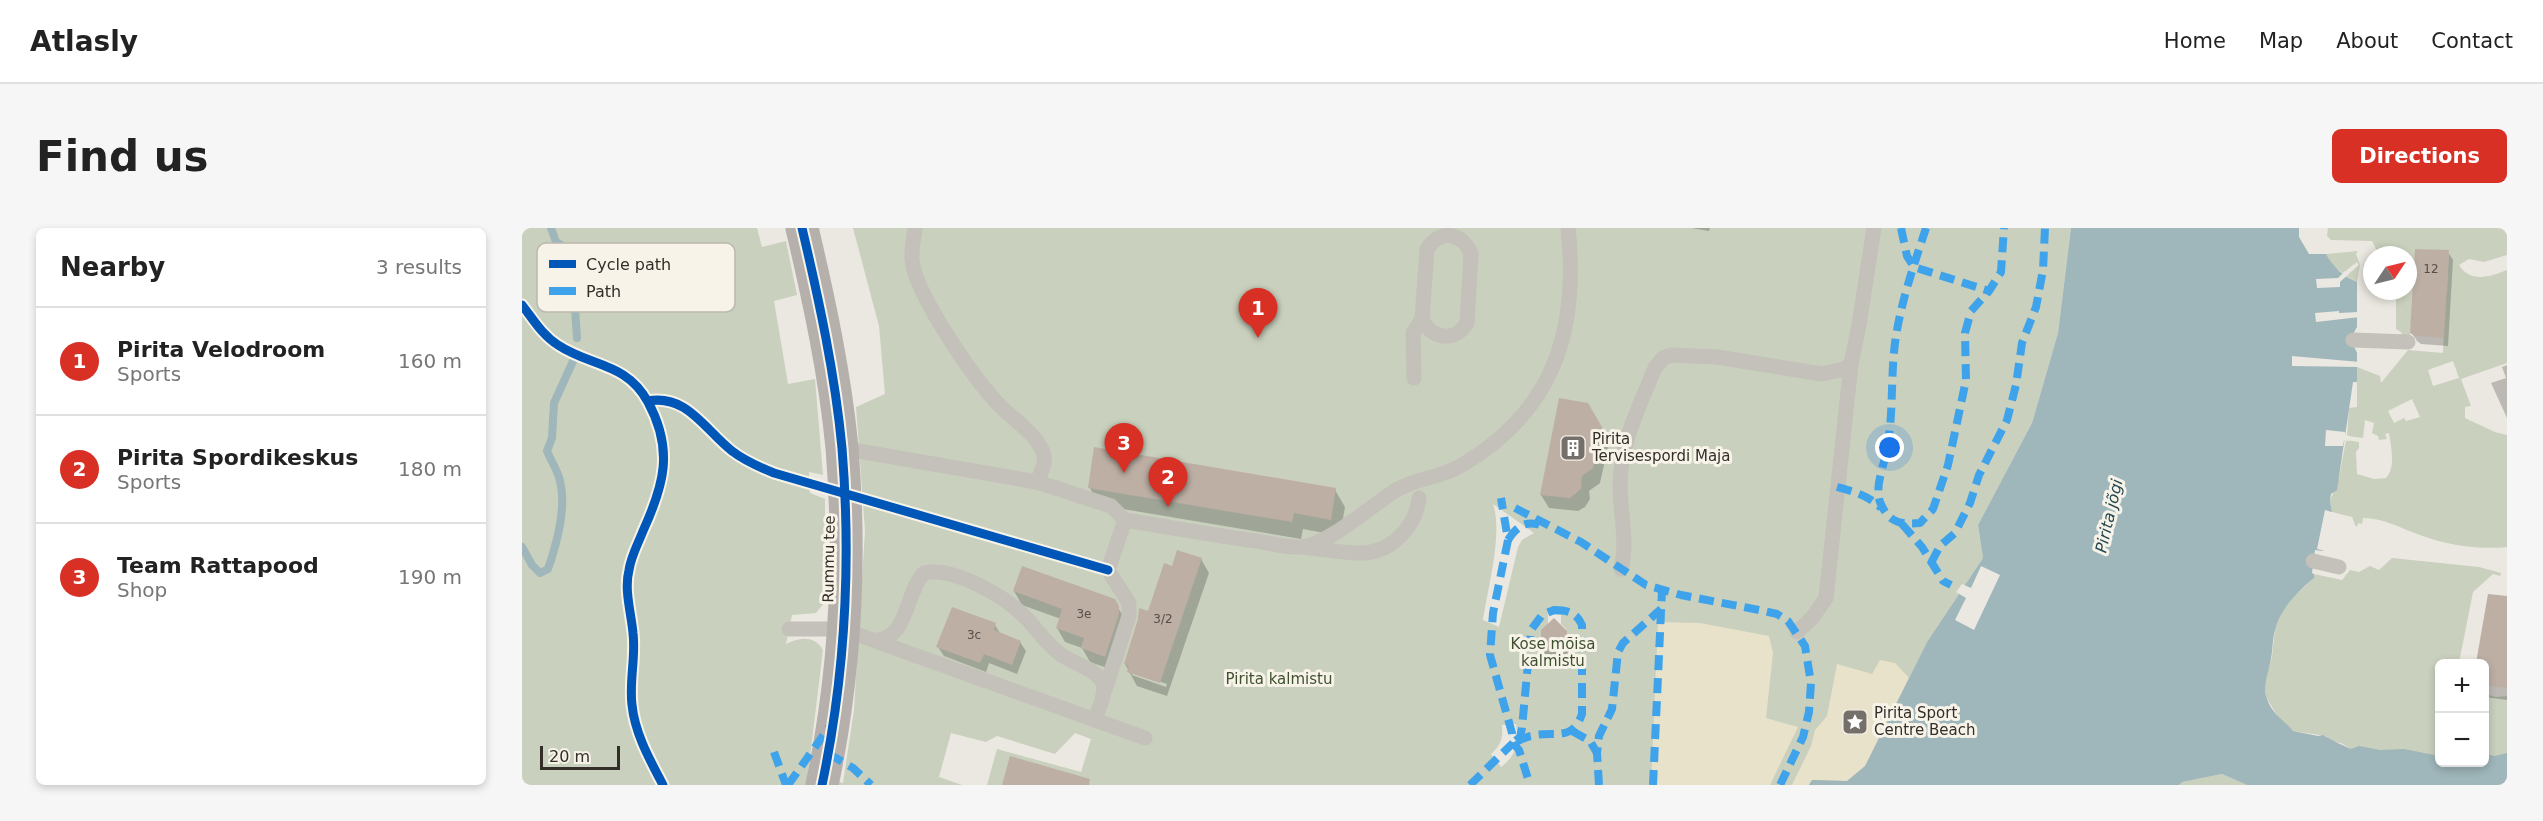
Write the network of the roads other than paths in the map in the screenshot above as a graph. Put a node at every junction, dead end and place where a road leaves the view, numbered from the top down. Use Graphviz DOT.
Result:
graph roads {
  1 [pos="802,228"];
  2 [pos="915,228"];
  3 [pos="1568,228"];
  4 [pos="1874,228"];
  5 [pos="1422,319"];
  6 [pos="2353,340"];
  7 [pos="2408,342"];
  8 [pos="1851,364"];
  9 [pos="1414,378"];
  10 [pos="842,448"];
  11 [pos="1037,482"];
  12 [pos="1419,498"];
  13 [pos="1125,520"];
  14 [pos="1302,547"];
  15 [pos="2313,561"];
  16 [pos="2339,567"];
  17 [pos="1621,569"];
  18 [pos="789,629"];
  19 [pos="842,629"];
  20 [pos="1797,632"];
  21 [pos="877,640"];
  22 [pos="1105,690"];
  23 [pos="1095,720"];
  24 [pos="1145,738"];
  25 [pos="822,785"];
  1 -- 10 [label="main road, Rummu tee"];
  2 -- 11 [label="lane"];
  3 -- 14 [label="lane"];
  4 -- 8 [label="lane"];
  5 -- 5 [label="lane"];
  5 -- 9 [label="lane"];
  6 -- 7 [label="lane"];
  8 -- 17 [label="lane"];
  8 -- 20 [label="lane"];
  10 -- 11 [label="lane"];
  10 -- 19 [label="main road, Rummu tee"];
  11 -- 13 [label="lane"];
  12 -- 14 [label="lane"];
  13 -- 14 [label="lane"];
  13 -- 22 [label="lane"];
  15 -- 16 [label="lane"];
  18 -- 19 [label="lane"];
  19 -- 21 [label="lane"];
  19 -- 25 [label="main road, Rummu tee"];
  21 -- 22 [label="lane"];
  21 -- 23 [label="lane"];
  22 -- 23 [label="lane"];
  23 -- 24 [label="lane"];
}
